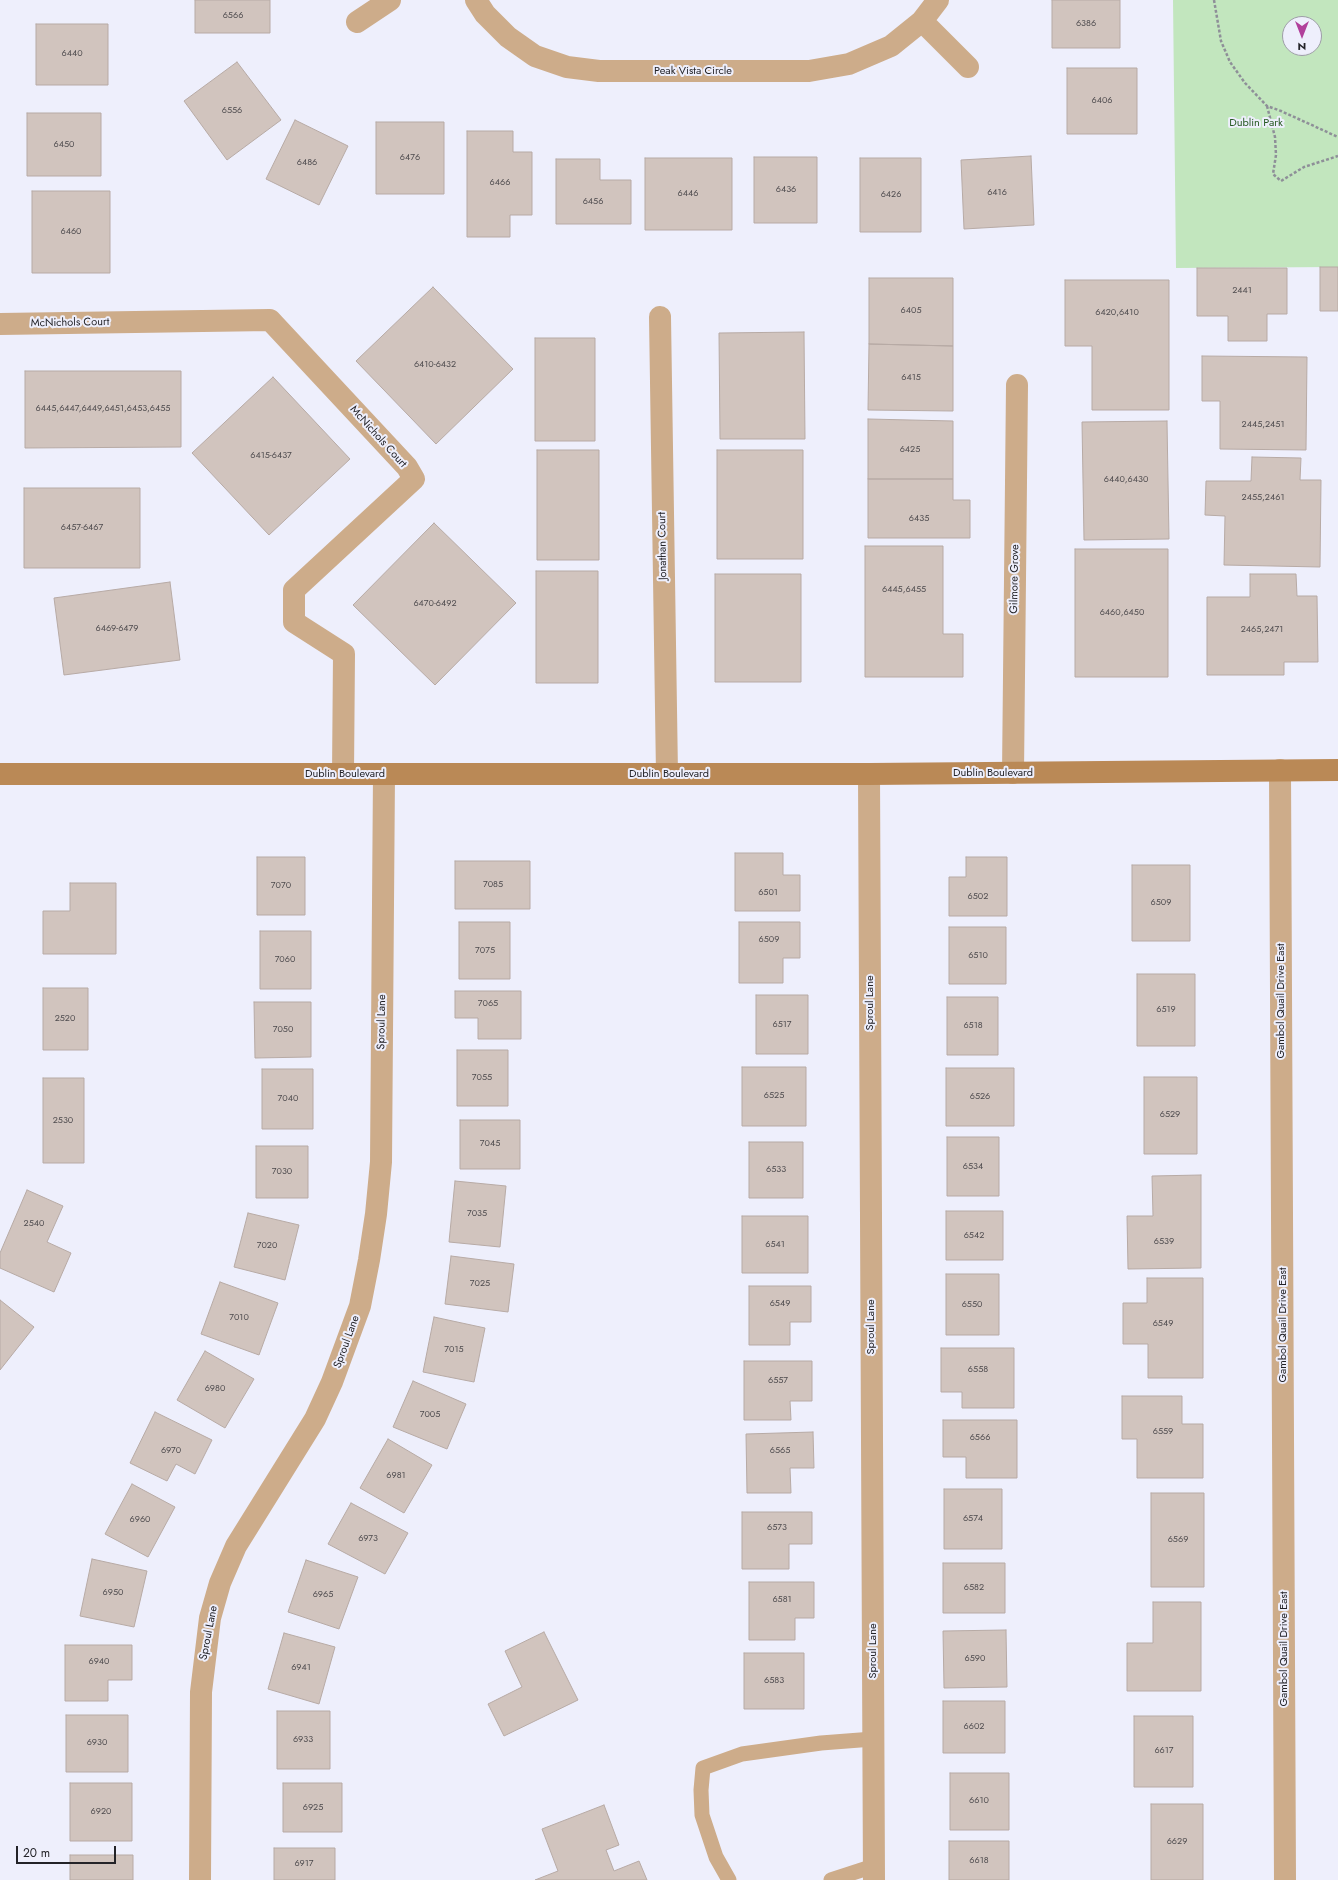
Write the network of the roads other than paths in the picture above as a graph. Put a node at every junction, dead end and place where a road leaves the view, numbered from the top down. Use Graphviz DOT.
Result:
graph roads {
  1 [pos="390,0"];
  2 [pos="476,0"];
  3 [pos="938,0"];
  4 [pos="922,21"];
  5 [pos="357,22"];
  6 [pos="968,67"];
  7 [pos="660,317"];
  8 [pos="0,324"];
  9 [pos="1017,385"];
  10 [pos="1280,770"];
  11 [pos="1338,770"];
  12 [pos="1013,773"];
  13 [pos="0,774"];
  14 [pos="343,774"];
  15 [pos="384,774"];
  16 [pos="667,774"];
  17 [pos="869,774"];
  18 [pos="873,1739"];
  19 [pos="874,1873"];
  20 [pos="200,1880"];
  21 [pos="729,1880"];
  22 [pos="831,1880"];
  23 [pos="1285,1880"];
  1 -- 5 [label="street"];
  2 -- 4 [label="street, Peak Vista Circle"];
  3 -- 4 [label="street, Peak Vista Circle"];
  4 -- 6 [label="street"];
  7 -- 16 [label="street, Jonathan Court"];
  8 -- 14 [label="street, McNichols Court"];
  9 -- 12 [label="street, Gilmore Grove"];
  10 -- 11 [label="main road, Dublin Boulevard"];
  10 -- 12 [label="main road, Dublin Boulevard"];
  10 -- 23 [label="street, Gambol Quail Drive East"];
  12 -- 17 [label="main road, Dublin Boulevard"];
  13 -- 14 [label="main road, Dublin Boulevard"];
  14 -- 15 [label="main road, Dublin Boulevard"];
  15 -- 16 [label="main road, Dublin Boulevard"];
  15 -- 20 [label="street, Sproul Lane"];
  16 -- 17 [label="main road, Dublin Boulevard"];
  17 -- 18 [label="street, Sproul Lane"];
  18 -- 19 [label="street, Sproul Lane"];
  18 -- 21 [label="lane"];
  19 -- 22 [label="lane"];
}
